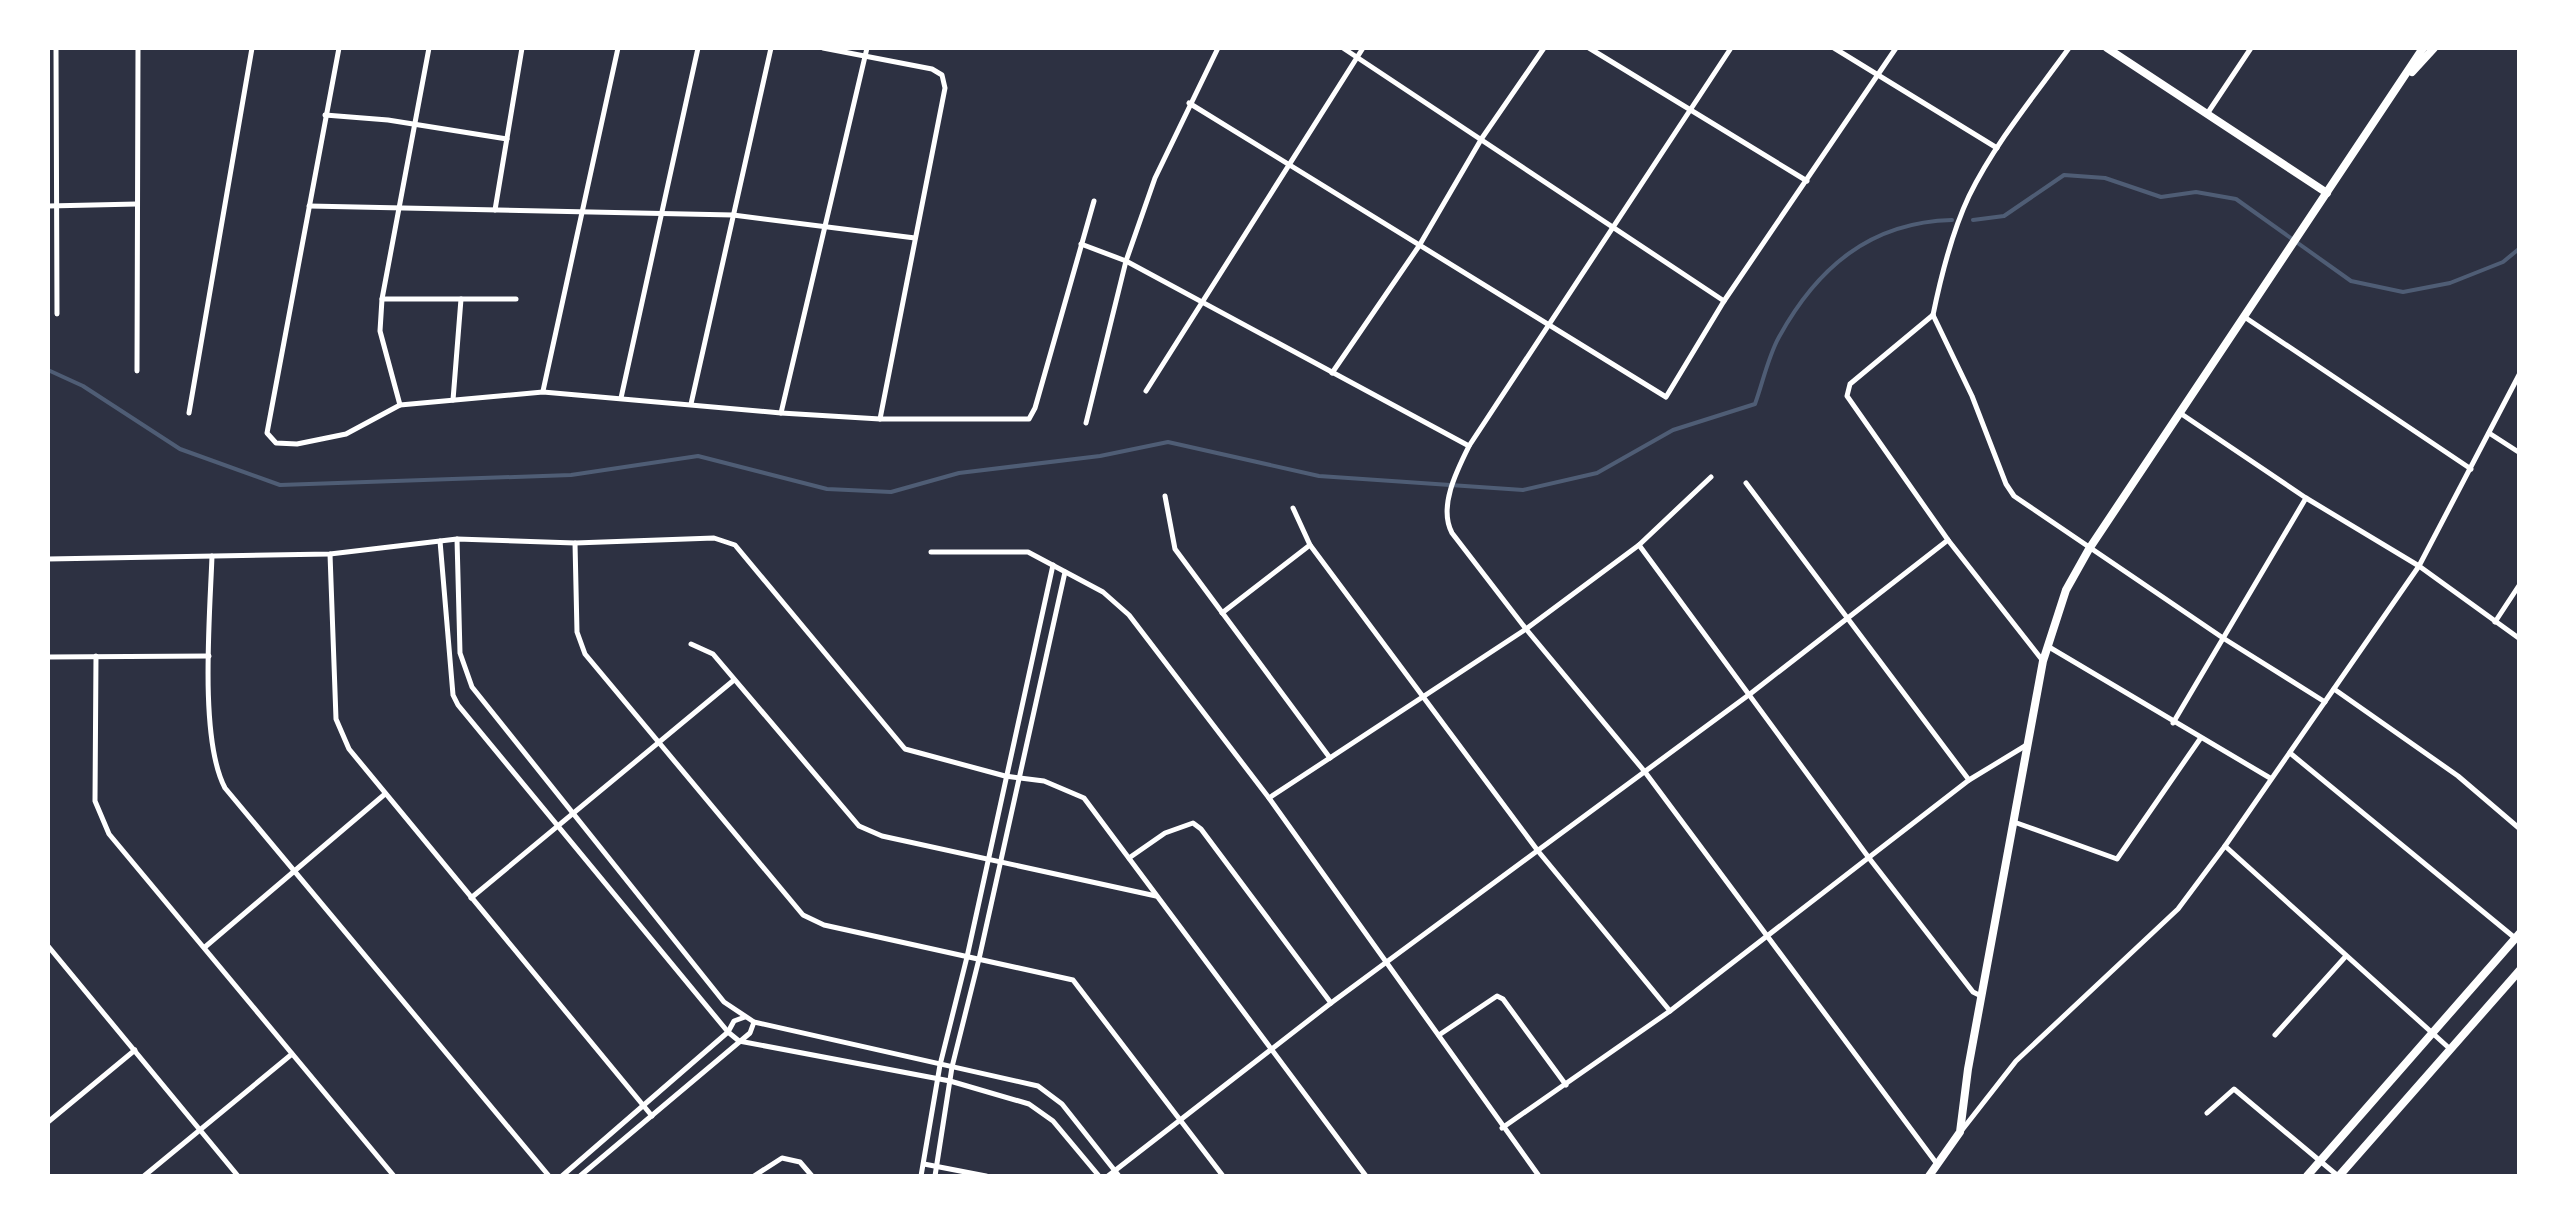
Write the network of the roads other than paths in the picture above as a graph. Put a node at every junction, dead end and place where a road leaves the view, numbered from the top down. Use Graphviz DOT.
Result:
graph roads {
  1 [pos="56,48"];
  2 [pos="138,48"];
  3 [pos="252,48"];
  4 [pos="339,48"];
  5 [pos="429,48"];
  6 [pos="522,48"];
  7 [pos="618,48"];
  8 [pos="698,48"];
  9 [pos="770,48"];
  10 [pos="822,48"];
  11 [pos="867,48"];
  12 [pos="1218,48"];
  13 [pos="1344,48"];
  14 [pos="1363,48"];
  15 [pos="1544,48"];
  16 [pos="1590,48"];
  17 [pos="1731,48"];
  18 [pos="1834,48"];
  19 [pos="1896,48"];
  20 [pos="2069,48"];
  21 [pos="2107,48"];
  22 [pos="2251,48"];
  23 [pos="2423,48"];
  24 [pos="2434,48"];
  25 [pos="1357,56"];
  26 [pos="864,57"];
  27 [pos="1877,76"];
  28 [pos="2396,91"];
  29 [pos="1189,103"];
  30 [pos="1690,112"];
  31 [pos="2207,114"];
  32 [pos="325,115"];
  33 [pos="416,125"];
  34 [pos="1482,138"];
  35 [pos="507,140"];
  36 [pos="1998,148"];
  37 [pos="1288,164"];
  38 [pos="1807,181"];
  39 [pos="2328,193"];
  40 [pos="1094,201"];
  41 [pos="136,204"];
  42 [pos="48,206"];
  43 [pos="56,206"];
  44 [pos="309,206"];
  45 [pos="398,210"];
  46 [pos="495,210"];
  47 [pos="581,210"];
  48 [pos="662,212"];
  49 [pos="733,215"];
  50 [pos="1612,226"];
  51 [pos="824,227"];
  52 [pos="915,238"];
  53 [pos="1081,244"];
  54 [pos="1419,246"];
  55 [pos="1126,261"];
  56 [pos="461,298"];
  57 [pos="382,299"];
  58 [pos="516,299"];
  59 [pos="1724,301"];
  60 [pos="1203,302"];
  61 [pos="57,314"];
  62 [pos="1933,315"];
  63 [pos="2246,318"];
  64 [pos="1548,325"];
  65 [pos="136,371"];
  66 [pos="2520,372"];
  67 [pos="1332,373"];
  68 [pos="1146,391"];
  69 [pos="542,392"];
  70 [pos="621,398"];
  71 [pos="453,402"];
  72 [pos="691,404"];
  73 [pos="400,405"];
  74 [pos="2180,412"];
  75 [pos="189,413"];
  76 [pos="781,413"];
  77 [pos="880,420"];
  78 [pos="1086,423"];
  79 [pos="2489,433"];
  80 [pos="1468,446"];
  81 [pos="2520,453"];
  82 [pos="2471,469"];
  83 [pos="1711,478"];
  84 [pos="1746,483"];
  85 [pos="1165,496"];
  86 [pos="2306,498"];
  87 [pos="1293,508"];
  88 [pos="458,539"];
  89 [pos="1948,540"];
  90 [pos="440,541"];
  91 [pos="575,543"];
  92 [pos="1310,544"];
  93 [pos="1639,545"];
  94 [pos="2089,549"];
  95 [pos="932,552"];
  96 [pos="330,554"];
  97 [pos="212,556"];
  98 [pos="48,559"];
  99 [pos="1053,565"];
  100 [pos="2420,566"];
  101 [pos="1065,572"];
  102 [pos="2520,584"];
  103 [pos="1222,613"];
  104 [pos="1846,618"];
  105 [pos="2495,622"];
  106 [pos="1526,629"];
  107 [pos="2223,638"];
  108 [pos="2520,639"];
  109 [pos="691,644"];
  110 [pos="2049,646"];
  111 [pos="96,656"];
  112 [pos="209,656"];
  113 [pos="48,657"];
  114 [pos="2044,661"];
  115 [pos="734,680"];
  116 [pos="2334,688"];
  117 [pos="1750,694"];
  118 [pos="1426,695"];
  119 [pos="2325,702"];
  120 [pos="2173,723"];
  121 [pos="2200,739"];
  122 [pos="658,742"];
  123 [pos="2028,745"];
  124 [pos="2290,753"];
  125 [pos="1330,758"];
  126 [pos="1645,772"];
  127 [pos="1006,776"];
  128 [pos="1019,778"];
  129 [pos="2271,778"];
  130 [pos="1970,780"];
  131 [pos="385,794"];
  132 [pos="1269,798"];
  133 [pos="570,813"];
  134 [pos="2014,822"];
  135 [pos="558,824"];
  136 [pos="2520,829"];
  137 [pos="2224,846"];
  138 [pos="1538,851"];
  139 [pos="988,858"];
  140 [pos="1129,858"];
  141 [pos="1868,858"];
  142 [pos="1001,861"];
  143 [pos="293,872"];
  144 [pos="1156,896"];
  145 [pos="471,898"];
  146 [pos="1767,935"];
  147 [pos="2517,935"];
  148 [pos="48,946"];
  149 [pos="204,948"];
  150 [pos="2346,956"];
  151 [pos="968,957"];
  152 [pos="979,959"];
  153 [pos="1388,961"];
  154 [pos="2520,970"];
  155 [pos="1982,998"];
  156 [pos="1331,1002"];
  157 [pos="1670,1011"];
  158 [pos="745,1016"];
  159 [pos="754,1022"];
  160 [pos="728,1032"];
  161 [pos="2432,1032"];
  162 [pos="2275,1035"];
  163 [pos="1439,1036"];
  164 [pos="739,1041"];
  165 [pos="1270,1049"];
  166 [pos="2450,1049"];
  167 [pos="135,1050"];
  168 [pos="292,1054"];
  169 [pos="940,1065"];
  170 [pos="952,1067"];
  171 [pos="938,1079"];
  172 [pos="950,1081"];
  173 [pos="1566,1084"];
  174 [pos="644,1108"];
  175 [pos="2207,1113"];
  176 [pos="652,1116"];
  177 [pos="48,1122"];
  178 [pos="1181,1122"];
  179 [pos="1502,1128"];
  180 [pos="200,1130"];
  181 [pos="1960,1132"];
  182 [pos="2320,1163"];
  183 [pos="924,1164"];
  184 [pos="1936,1164"];
  185 [pos="937,1168"];
  186 [pos="1117,1174"];
  187 [pos="144,1176"];
  188 [pos="238,1176"];
  189 [pos="394,1176"];
  190 [pos="549,1176"];
  191 [pos="562,1176"];
  192 [pos="580,1176"];
  193 [pos="754,1176"];
  194 [pos="812,1176"];
  195 [pos="922,1176"];
  196 [pos="935,1176"];
  197 [pos="986,1176"];
  198 [pos="1099,1176"];
  199 [pos="1108,1176"];
  200 [pos="1223,1176"];
  201 [pos="1366,1176"];
  202 [pos="1539,1176"];
  203 [pos="1929,1176"];
  204 [pos="2307,1176"];
  205 [pos="2338,1176"];
  1 -- 43 [label="street"];
  2 -- 41 [label="street"];
  3 -- 75 [label="street"];
  4 -- 32 [label="street"];
  5 -- 33 [label="street"];
  6 -- 35 [label="street"];
  7 -- 47 [label="street"];
  8 -- 48 [label="street"];
  9 -- 49 [label="street"];
  10 -- 26 [label="street"];
  11 -- 26 [label="street"];
  12 -- 29 [label="street"];
  13 -- 25 [label="street"];
  14 -- 25 [label="street"];
  15 -- 34 [label="street"];
  16 -- 30 [label="street"];
  17 -- 30 [label="street"];
  18 -- 27 [label="street"];
  19 -- 27 [label="street"];
  20 -- 36 [label="street"];
  21 -- 31 [label="main road"];
  22 -- 31 [label="street"];
  23 -- 28 [label="main road"];
  24 -- 28 [label="main road"];
  25 -- 34 [label="street"];
  25 -- 37 [label="street"];
  26 -- 51 [label="street"];
  26 -- 52 [label="street"];
  27 -- 36 [label="street"];
  27 -- 38 [label="street"];
  28 -- 39 [label="main road"];
  29 -- 37 [label="street"];
  29 -- 55 [label="street"];
  30 -- 38 [label="street"];
  30 -- 50 [label="street"];
  31 -- 39 [label="main road"];
  32 -- 33 [label="street"];
  32 -- 44 [label="street"];
  33 -- 35 [label="street"];
  33 -- 45 [label="street"];
  34 -- 50 [label="street"];
  34 -- 54 [label="street"];
  35 -- 46 [label="street"];
  36 -- 62 [label="street"];
  37 -- 54 [label="street"];
  37 -- 60 [label="street"];
  38 -- 59 [label="street"];
  39 -- 63 [label="main road"];
  40 -- 53 [label="street"];
  41 -- 43 [label="street"];
  41 -- 65 [label="street"];
  42 -- 43 [label="street"];
  43 -- 61 [label="street"];
  44 -- 45 [label="street"];
  44 -- 73 [label="street"];
  45 -- 46 [label="street"];
  45 -- 57 [label="street"];
  46 -- 47 [label="street"];
  47 -- 48 [label="street"];
  47 -- 69 [label="street"];
  48 -- 49 [label="street"];
  48 -- 70 [label="street"];
  49 -- 51 [label="street"];
  49 -- 72 [label="street"];
  50 -- 59 [label="street"];
  50 -- 64 [label="street"];
  51 -- 52 [label="street"];
  51 -- 76 [label="street"];
  52 -- 77 [label="street"];
  53 -- 55 [label="street"];
  53 -- 77 [label="street"];
  54 -- 64 [label="street"];
  54 -- 67 [label="street"];
  55 -- 60 [label="street"];
  55 -- 78 [label="street"];
  56 -- 57 [label="street"];
  56 -- 58 [label="street"];
  56 -- 71 [label="street"];
  57 -- 73 [label="street"];
  59 -- 64 [label="street"];
  60 -- 67 [label="street"];
  60 -- 68 [label="street"];
  62 -- 89 [label="street"];
  62 -- 94 [label="street"];
  63 -- 74 [label="main road"];
  63 -- 82 [label="street"];
  64 -- 80 [label="street"];
  66 -- 79 [label="street"];
  67 -- 80 [label="street"];
  69 -- 70 [label="street"];
  69 -- 71 [label="street"];
  70 -- 72 [label="street"];
  71 -- 73 [label="street"];
  72 -- 76 [label="street"];
  74 -- 86 [label="street"];
  74 -- 94 [label="main road"];
  76 -- 77 [label="street"];
  79 -- 81 [label="street"];
  79 -- 82 [label="street"];
  80 -- 106 [label="street"];
  82 -- 100 [label="street"];
  83 -- 93 [label="street"];
  84 -- 104 [label="street"];
  85 -- 103 [label="street"];
  86 -- 100 [label="street"];
  86 -- 107 [label="street"];
  87 -- 92 [label="street"];
  88 -- 90 [label="street"];
  88 -- 91 [label="street"];
  88 -- 133 [label="street"];
  89 -- 104 [label="street"];
  89 -- 114 [label="street"];
  90 -- 96 [label="street"];
  90 -- 135 [label="street"];
  91 -- 122 [label="street"];
  91 -- 127 [label="street"];
  92 -- 103 [label="street"];
  92 -- 118 [label="street"];
  93 -- 106 [label="street"];
  93 -- 117 [label="street"];
  94 -- 107 [label="street"];
  94 -- 110 [label="main road"];
  95 -- 99 [label="street"];
  96 -- 97 [label="street"];
  96 -- 131 [label="street"];
  97 -- 98 [label="street"];
  97 -- 112 [label="street"];
  99 -- 101 [label="street"];
  99 -- 127 [label="street"];
  100 -- 105 [label="street"];
  100 -- 116 [label="street"];
  101 -- 128 [label="street"];
  101 -- 132 [label="street"];
  102 -- 105 [label="street"];
  103 -- 125 [label="street"];
  104 -- 117 [label="street"];
  104 -- 130 [label="street"];
  105 -- 108 [label="street"];
  106 -- 118 [label="street"];
  106 -- 126 [label="street"];
  107 -- 119 [label="street"];
  107 -- 120 [label="street"];
  109 -- 115 [label="street"];
  110 -- 114 [label="main road"];
  110 -- 120 [label="street"];
  111 -- 112 [label="street"];
  111 -- 113 [label="street"];
  111 -- 149 [label="street"];
  112 -- 143 [label="street"];
  114 -- 123 [label="main road"];
  115 -- 122 [label="street"];
  115 -- 139 [label="street"];
  116 -- 119 [label="street"];
  116 -- 136 [label="street"];
  117 -- 126 [label="street"];
  117 -- 141 [label="street"];
  118 -- 125 [label="street"];
  118 -- 138 [label="street"];
  119 -- 124 [label="street"];
  120 -- 121 [label="street"];
  121 -- 129 [label="street"];
  121 -- 134 [label="street"];
  122 -- 133 [label="street"];
  122 -- 151 [label="street"];
  123 -- 130 [label="street"];
  123 -- 134 [label="main road"];
  124 -- 129 [label="street"];
  124 -- 147 [label="street"];
  125 -- 132 [label="street"];
  126 -- 138 [label="street"];
  126 -- 146 [label="street"];
  127 -- 128 [label="street"];
  127 -- 139 [label="street"];
  128 -- 140 [label="street"];
  128 -- 142 [label="street"];
  129 -- 137 [label="street"];
  130 -- 141 [label="street"];
  131 -- 143 [label="street"];
  131 -- 145 [label="street"];
  132 -- 153 [label="street"];
  133 -- 135 [label="street"];
  133 -- 158 [label="street"];
  134 -- 155 [label="main road"];
  135 -- 145 [label="street"];
  135 -- 160 [label="street"];
  137 -- 150 [label="street"];
  137 -- 181 [label="street"];
  138 -- 153 [label="street"];
  138 -- 157 [label="street"];
  139 -- 142 [label="street"];
  139 -- 151 [label="street"];
  140 -- 144 [label="street"];
  140 -- 156 [label="street"];
  141 -- 146 [label="street"];
  141 -- 155 [label="street"];
  142 -- 144 [label="street"];
  142 -- 152 [label="street"];
  143 -- 149 [label="street"];
  143 -- 190 [label="street"];
  144 -- 165 [label="street"];
  145 -- 174 [label="street"];
  146 -- 157 [label="street"];
  146 -- 184 [label="street"];
  147 -- 161 [label="main road"];
  148 -- 167 [label="street"];
  149 -- 168 [label="street"];
  150 -- 161 [label="street"];
  150 -- 162 [label="street"];
  151 -- 152 [label="street"];
  151 -- 169 [label="street"];
  152 -- 170 [label="street"];
  152 -- 178 [label="street"];
  153 -- 156 [label="street"];
  153 -- 163 [label="street"];
  154 -- 166 [label="main road"];
  155 -- 181 [label="main road"];
  156 -- 165 [label="street"];
  157 -- 173 [label="street"];
  158 -- 159 [label="street"];
  158 -- 160 [label="street"];
  159 -- 164 [label="street"];
  159 -- 169 [label="street"];
  160 -- 164 [label="street"];
  160 -- 174 [label="street"];
  161 -- 166 [label="street"];
  161 -- 182 [label="main road"];
  163 -- 173 [label="street"];
  163 -- 179 [label="street"];
  164 -- 171 [label="street"];
  164 -- 176 [label="street"];
  165 -- 178 [label="street"];
  165 -- 201 [label="street"];
  166 -- 205 [label="main road"];
  167 -- 177 [label="street"];
  167 -- 180 [label="street"];
  168 -- 180 [label="street"];
  168 -- 189 [label="street"];
  169 -- 170 [label="street"];
  169 -- 171 [label="street"];
  170 -- 172 [label="street"];
  170 -- 186 [label="street"];
  171 -- 172 [label="street"];
  171 -- 183 [label="street"];
  172 -- 185 [label="street"];
  172 -- 198 [label="street"];
  173 -- 179 [label="street"];
  174 -- 176 [label="street"];
  174 -- 191 [label="street"];
  175 -- 182 [label="street"];
  176 -- 192 [label="street"];
  178 -- 186 [label="street"];
  178 -- 200 [label="street"];
  179 -- 202 [label="street"];
  180 -- 187 [label="street"];
  180 -- 188 [label="street"];
  181 -- 184 [label="main road"];
  182 -- 204 [label="main road"];
  182 -- 205 [label="street"];
  183 -- 185 [label="street"];
  183 -- 195 [label="street"];
  184 -- 203 [label="main road"];
  185 -- 196 [label="street"];
  185 -- 197 [label="street"];
  186 -- 199 [label="street"];
  193 -- 194 [label="street"];
}
